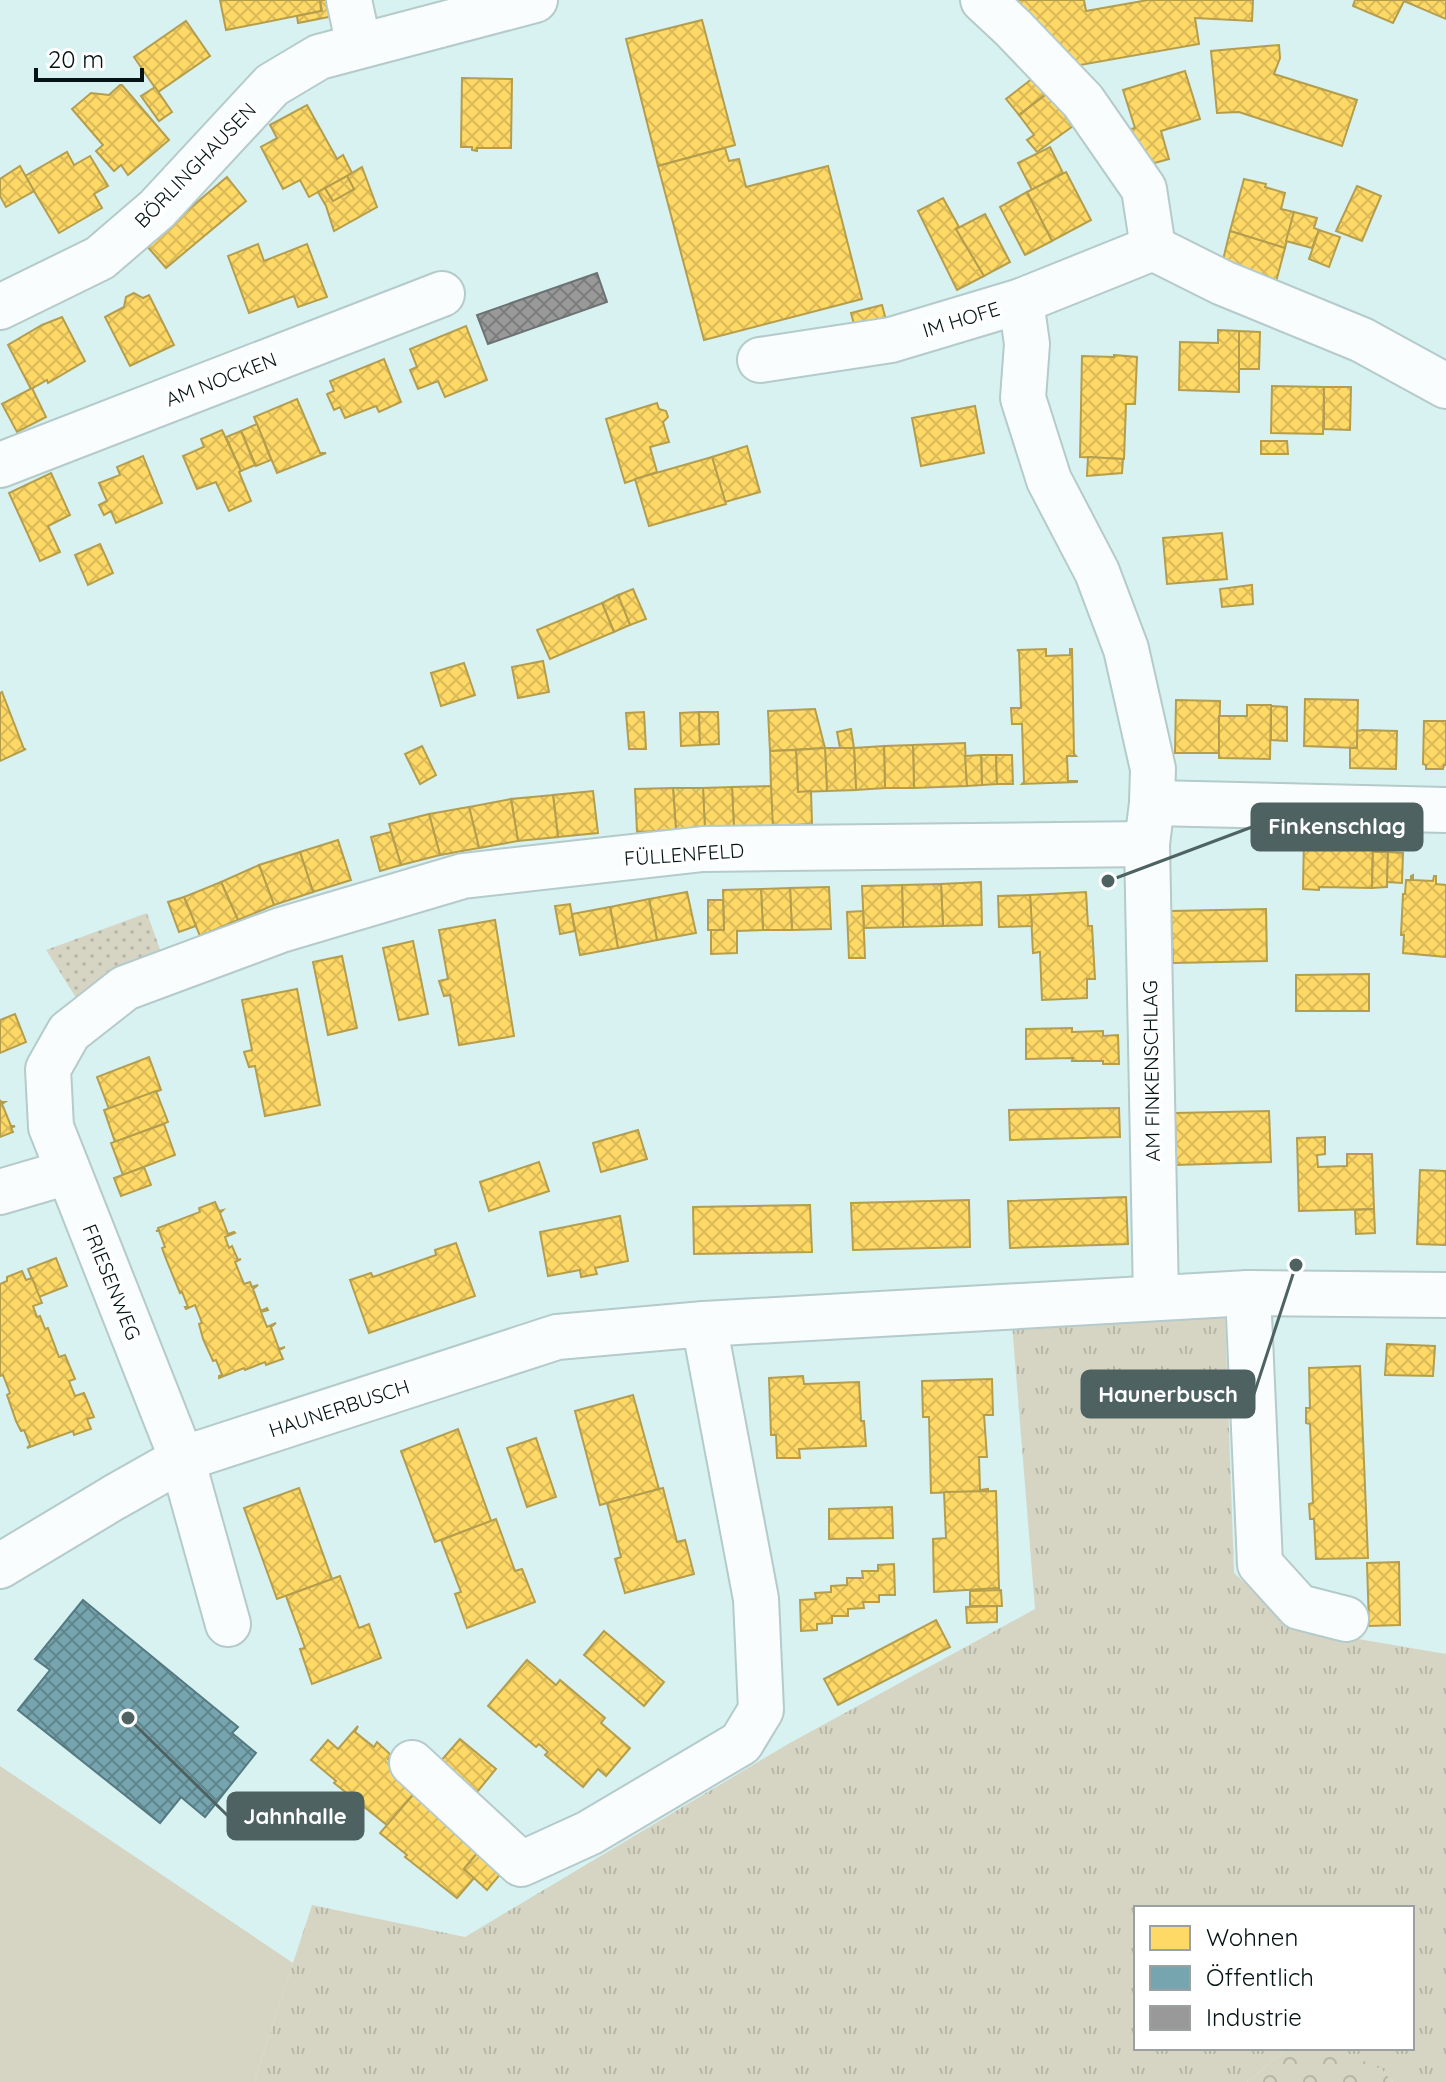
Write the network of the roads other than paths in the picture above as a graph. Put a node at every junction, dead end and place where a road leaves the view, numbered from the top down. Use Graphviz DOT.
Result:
graph roads {
  1 [pos="349,0"];
  2 [pos="535,0"];
  3 [pos="983,0"];
  4 [pos="359,46"];
  5 [pos="1153,248"];
  6 [pos="442,294"];
  7 [pos="1021,301"];
  8 [pos="0,307"];
  9 [pos="760,360"];
  10 [pos="1446,386"];
  11 [pos="0,465"];
  12 [pos="1446,810"];
  13 [pos="1150,824"];
  14 [pos="68,1172"];
  15 [pos="0,1192"];
  16 [pos="1248,1293"];
  17 [pos="1446,1295"];
  18 [pos="1156,1298"];
  19 [pos="704,1324"];
  20 [pos="182,1459"];
  21 [pos="0,1566"];
  22 [pos="1346,1619"];
  23 [pos="228,1624"];
  24 [pos="412,1763"];
  1 -- 4 [label="street"];
  2 -- 4 [label="street, BÖRLINGHAUSEN"];
  3 -- 5 [label="street"];
  4 -- 8 [label="street, BÖRLINGHAUSEN"];
  5 -- 7 [label="street, IM HOFE"];
  5 -- 10 [label="street"];
  6 -- 11 [label="street, AM NOCKEN"];
  7 -- 9 [label="street, IM HOFE"];
  7 -- 13 [label="street, AM FINKENSCHLAG"];
  12 -- 13 [label="street, FÜLLENFELD"];
  13 -- 14 [label="street, FÜLLENFELD"];
  13 -- 18 [label="street, AM FINKENSCHLAG"];
  14 -- 15 [label="street"];
  14 -- 20 [label="street, FRIESENWEG"];
  16 -- 17 [label="street, HAUNERBUSCH"];
  16 -- 18 [label="street, HAUNERBUSCH"];
  16 -- 22 [label="street"];
  18 -- 19 [label="street, HAUNERBUSCH"];
  19 -- 20 [label="street, HAUNERBUSCH"];
  19 -- 24 [label="street"];
  20 -- 21 [label="street, HAUNERBUSCH"];
  20 -- 23 [label="street, FRIESENWEG"];
}
